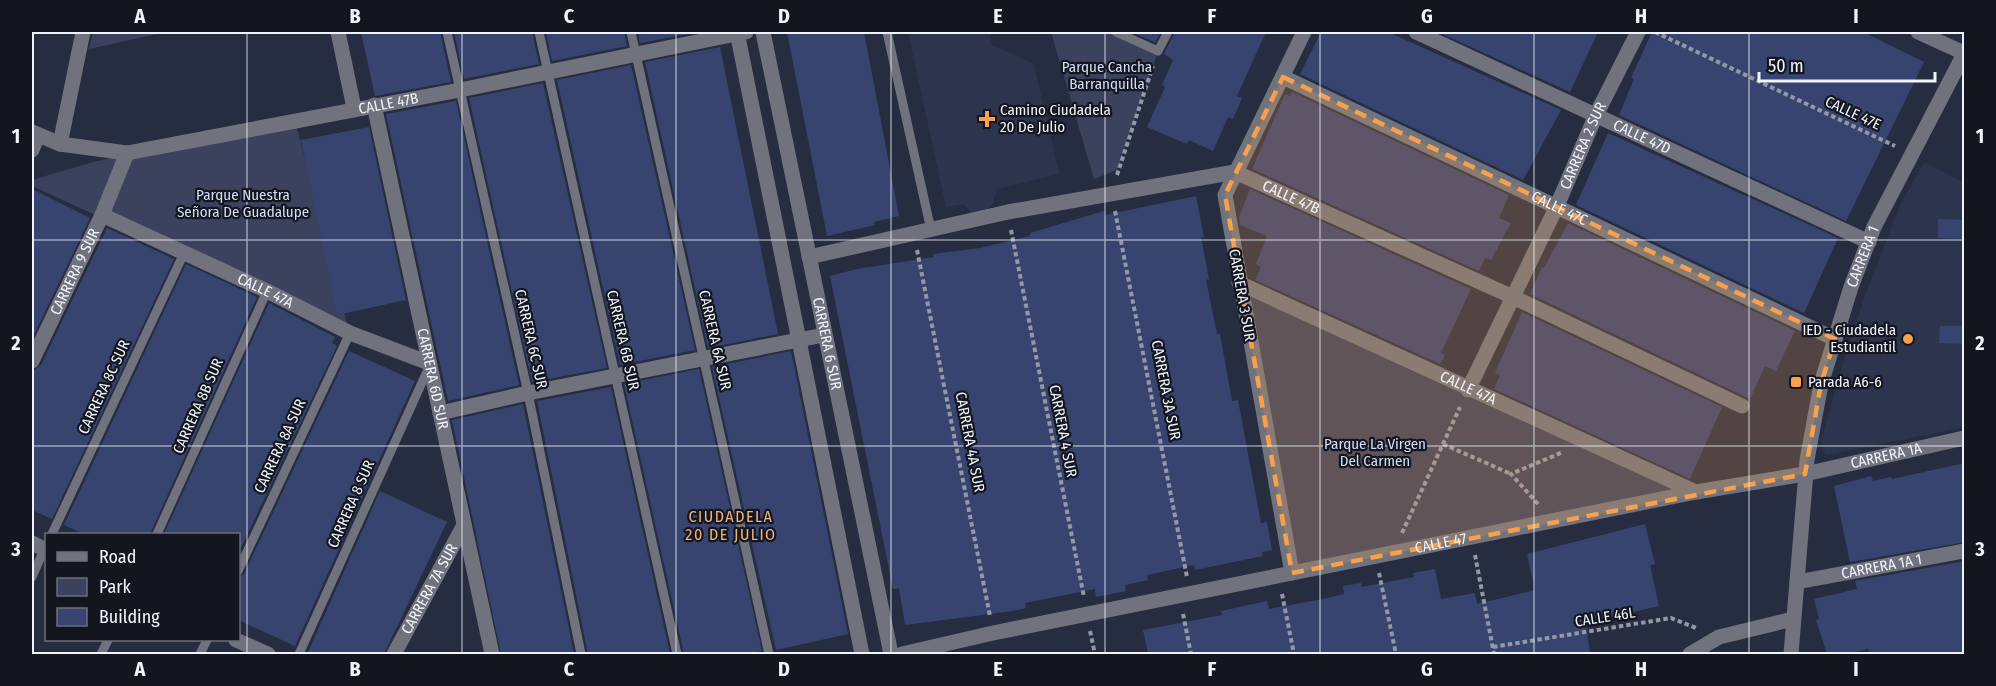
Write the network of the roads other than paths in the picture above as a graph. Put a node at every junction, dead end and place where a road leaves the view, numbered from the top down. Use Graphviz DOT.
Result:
graph roads {
  1 [pos="83,32"];
  2 [pos="338,32"];
  3 [pos="447,32"];
  4 [pos="539,32"];
  5 [pos="631,32"];
  6 [pos="740,32"];
  7 [pos="763,32"];
  8 [pos="887,32"];
  9 [pos="1116,32"];
  10 [pos="1168,32"];
  11 [pos="1304,32"];
  12 [pos="1416,32"];
  13 [pos="1638,32"];
  14 [pos="1918,32"];
  15 [pos="636,54"];
  16 [pos="1965,54"];
  17 [pos="547,73"];
  18 [pos="1283,77"];
  19 [pos="460,90"];
  20 [pos="374,105"];
  21 [pos="354,108"];
  22 [pos="1596,116"];
  23 [pos="35,134"];
  24 [pos="60,144"];
  25 [pos="32,150"];
  26 [pos="127,153"];
  27 [pos="1235,172"];
  28 [pos="1556,208"];
  29 [pos="102,215"];
  30 [pos="931,230"];
  31 [pos="1869,242"];
  32 [pos="184,253"];
  33 [pos="809,257"];
  34 [pos="1239,283"];
  35 [pos="267,291"];
  36 [pos="1513,297"];
  37 [pos="350,333"];
  38 [pos="824,335"];
  39 [pos="1835,339"];
  40 [pos="799,341"];
  41 [pos="704,359"];
  42 [pos="32,361"];
  43 [pos="430,364"];
  44 [pos="616,377"];
  45 [pos="1468,390"];
  46 [pos="528,393"];
  47 [pos="1742,406"];
  48 [pos="440,413"];
  49 [pos="1965,438"];
  50 [pos="1806,474"];
  51 [pos="1696,492"];
  52 [pos="464,525"];
  53 [pos="52,533"];
  54 [pos="157,533"];
  55 [pos="42,547"];
  56 [pos="1965,551"];
  57 [pos="240,567"];
  58 [pos="1285,574"];
  59 [pos="32,578"];
  60 [pos="1797,582"];
  61 [pos="1793,619"];
  62 [pos="240,641"];
  63 [pos="268,654"];
  64 [pos="298,654"];
  65 [pos="394,654"];
  66 [pos="492,654"];
  67 [pos="581,654"];
  68 [pos="677,654"];
  69 [pos="769,654"];
  70 [pos="862,654"];
  71 [pos="891,654"];
  72 [pos="902,654"];
  73 [pos="1690,654"];
  74 [pos="1791,654"];
  1 -- 24 [label="street"];
  2 -- 21 [label="street"];
  3 -- 19 [label="lane, CARRERA 6C SUR"];
  4 -- 17 [label="lane, CARRERA 6B SUR"];
  5 -- 15 [label="lane, CARRERA 6A SUR"];
  6 -- 15 [label="street, CALLE 47B"];
  6 -- 40 [label="street, CARRERA 6 SUR"];
  7 -- 33 [label="street, CARRERA 6 SUR"];
  8 -- 30 [label="lane"];
  9 -- 10 [label="lane"];
  11 -- 18 [label="street, CARRERA 3 SUR"];
  12 -- 22 [label="street, CALLE 47D"];
  13 -- 22 [label="street, CARRERA 2 SUR"];
  14 -- 16 [label="street"];
  15 -- 17 [label="street, CALLE 47B"];
  15 -- 41 [label="lane, CARRERA 6A SUR"];
  16 -- 31 [label="street, CARRERA 1"];
  17 -- 19 [label="street, CALLE 47B"];
  17 -- 44 [label="lane, CARRERA 6B SUR"];
  18 -- 27 [label="street, CARRERA 3 SUR"];
  18 -- 28 [label="street, CALLE 47C"];
  19 -- 20 [label="street, CALLE 47B"];
  19 -- 46 [label="lane, CARRERA 6C SUR"];
  20 -- 21 [label="street, CALLE 47B"];
  20 -- 43 [label="street, CARRERA 6D SUR"];
  21 -- 26 [label="street, CALLE 47B"];
  22 -- 28 [label="street, CARRERA 2 SUR"];
  22 -- 31 [label="street, CALLE 47D"];
  23 -- 24 [label="street, CALLE 47B"];
  23 -- 25 [label="street"];
  24 -- 26 [label="street, CALLE 47B"];
  26 -- 29 [label="street, CARRERA 9 SUR"];
  27 -- 30 [label="street"];
  27 -- 34 [label="street, CARRERA 3 SUR"];
  27 -- 36 [label="street, CALLE 47B"];
  28 -- 36 [label="street, CARRERA 2 SUR"];
  28 -- 39 [label="street, CALLE 47C"];
  29 -- 32 [label="street, CALLE 47A"];
  29 -- 42 [label="street, CARRERA 9 SUR"];
  30 -- 33 [label="street"];
  31 -- 39 [label="street, CARRERA 1"];
  32 -- 35 [label="street, CALLE 47A"];
  32 -- 53 [label="lane, CARRERA 8C SUR"];
  33 -- 38 [label="street, CARRERA 6 SUR"];
  34 -- 45 [label="street, CALLE 47A"];
  34 -- 58 [label="street, CARRERA 3 SUR"];
  35 -- 37 [label="street, CALLE 47A"];
  35 -- 54 [label="lane, CARRERA 8B SUR"];
  36 -- 45 [label="street, CARRERA 2 SUR"];
  36 -- 47 [label="street, CALLE 47B"];
  37 -- 43 [label="street, CALLE 47A"];
  37 -- 57 [label="lane, CARRERA 8A SUR"];
  38 -- 40 [label="street"];
  38 -- 71 [label="street, CARRERA 6 SUR"];
  39 -- 50 [label="street, CARRERA 1"];
  40 -- 41 [label="street"];
  40 -- 70 [label="street, CARRERA 6 SUR"];
  41 -- 44 [label="street"];
  41 -- 69 [label="lane, CARRERA 6A SUR"];
  43 -- 48 [label="street, CARRERA 6D SUR"];
  43 -- 64 [label="lane, CARRERA 8 SUR"];
  44 -- 46 [label="street"];
  44 -- 68 [label="lane, CARRERA 6B SUR"];
  45 -- 51 [label="street, CALLE 47A"];
  46 -- 48 [label="street"];
  46 -- 67 [label="lane, CARRERA 6C SUR"];
  48 -- 52 [label="street, CARRERA 6D SUR"];
  49 -- 50 [label="street, CARRERA 1A"];
  50 -- 51 [label="street, CALLE 47"];
  50 -- 60 [label="street"];
  51 -- 58 [label="street, CALLE 47"];
  52 -- 65 [label="street, CARRERA 7A SUR"];
  52 -- 66 [label="street, CARRERA 6D SUR"];
  55 -- 59 [label="lane"];
  56 -- 60 [label="street, CARRERA 1A 1"];
  58 -- 72 [label="street, CALLE 47"];
  60 -- 61 [label="street"];
  61 -- 73 [label="street"];
  61 -- 74 [label="street"];
  62 -- 63 [label="street"];
}
